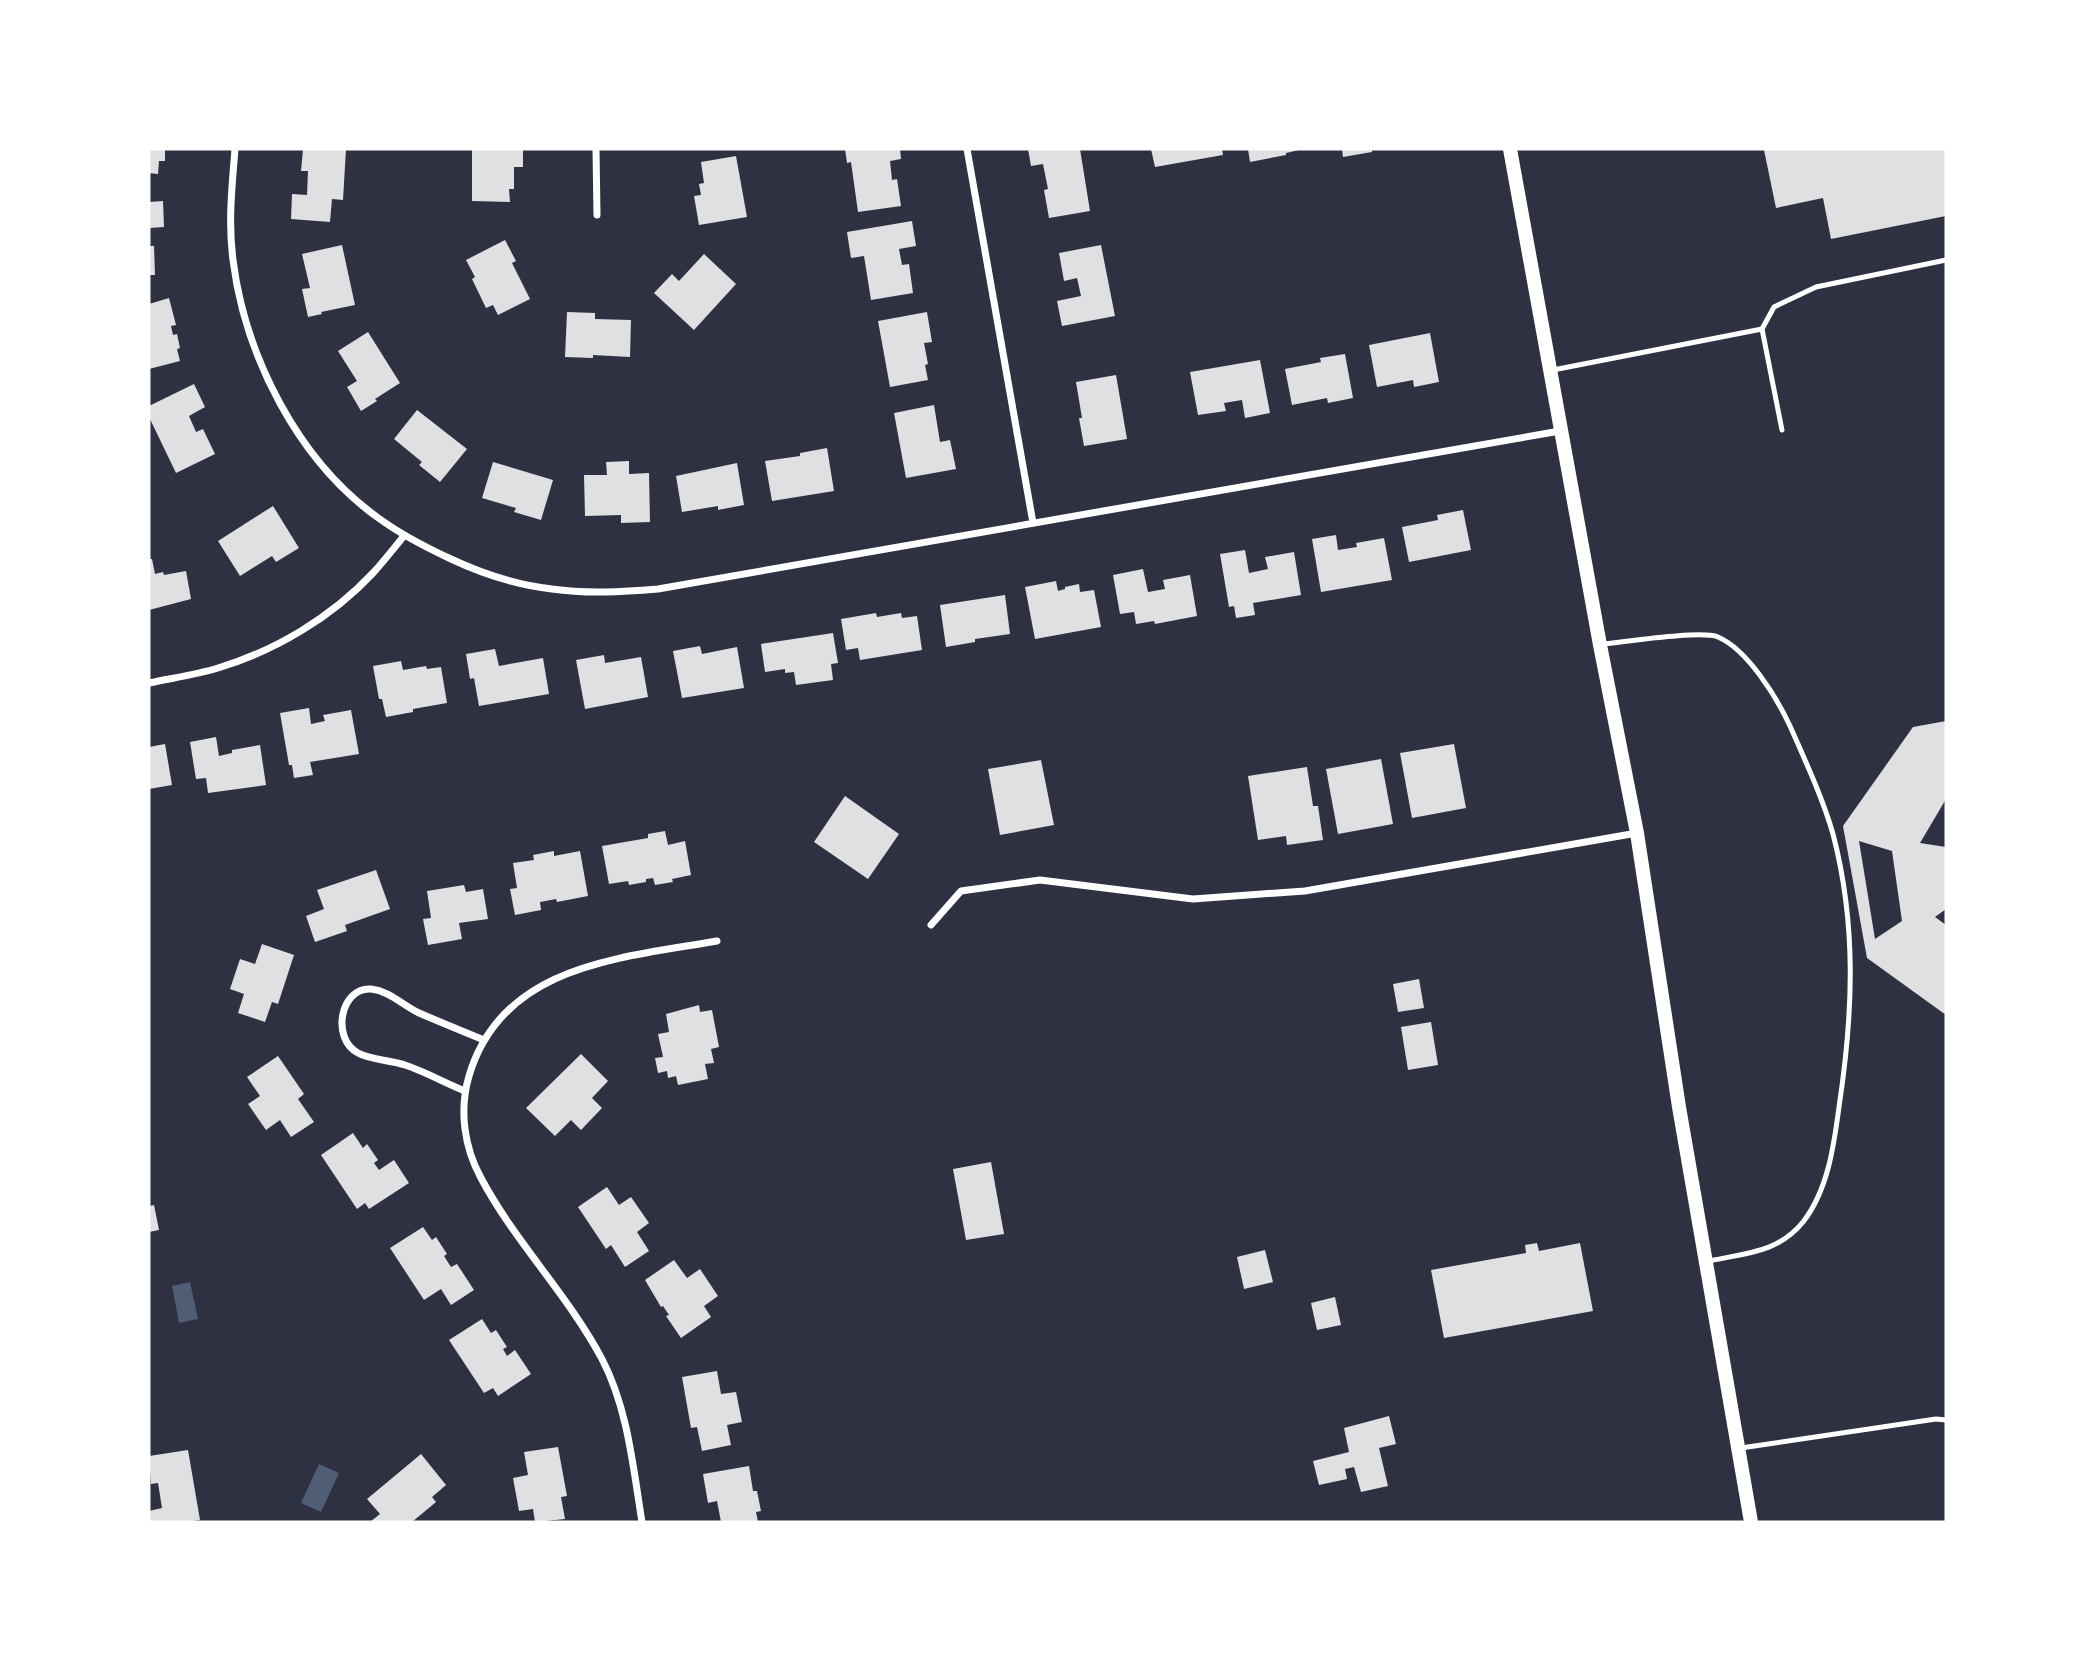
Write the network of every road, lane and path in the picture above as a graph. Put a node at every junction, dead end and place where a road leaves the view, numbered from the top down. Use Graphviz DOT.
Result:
graph roads {
  1 [pos="235,149"];
  2 [pos="596,149"];
  3 [pos="967,149"];
  4 [pos="1510,149"];
  5 [pos="597,215"];
  6 [pos="1946,260"];
  7 [pos="1762,329"];
  8 [pos="1550,370"];
  9 [pos="1782,430"];
  10 [pos="1560,431"];
  11 [pos="1033,523"];
  12 [pos="404,536"];
  13 [pos="1600,645"];
  14 [pos="149,682"];
  15 [pos="1637,833"];
  16 [pos="931,925"];
  17 [pos="717,941"];
  18 [pos="484,1040"];
  19 [pos="465,1091"];
  20 [pos="1705,1262"];
  21 [pos="1946,1420"];
  22 [pos="1738,1448"];
  23 [pos="642,1522"];
  24 [pos="1751,1522"];
  1 -- 12 [label="street"];
  2 -- 5 [label="street"];
  3 -- 11 [label="street"];
  4 -- 8 [label="main road"];
  6 -- 7 [label="lane"];
  7 -- 8 [label="lane"];
  7 -- 9 [label="lane"];
  8 -- 10 [label="main road"];
  10 -- 11 [label="street"];
  10 -- 13 [label="main road"];
  11 -- 12 [label="street"];
  12 -- 14 [label="street"];
  13 -- 15 [label="main road"];
  13 -- 20 [label="lane"];
  15 -- 16 [label="street"];
  15 -- 20 [label="main road"];
  17 -- 18 [label="street"];
  18 -- 19 [label="street"];
  18 -- 19 [label="street"];
  19 -- 23 [label="street"];
  20 -- 22 [label="main road"];
  21 -- 22 [label="lane"];
  22 -- 24 [label="main road"];
}
